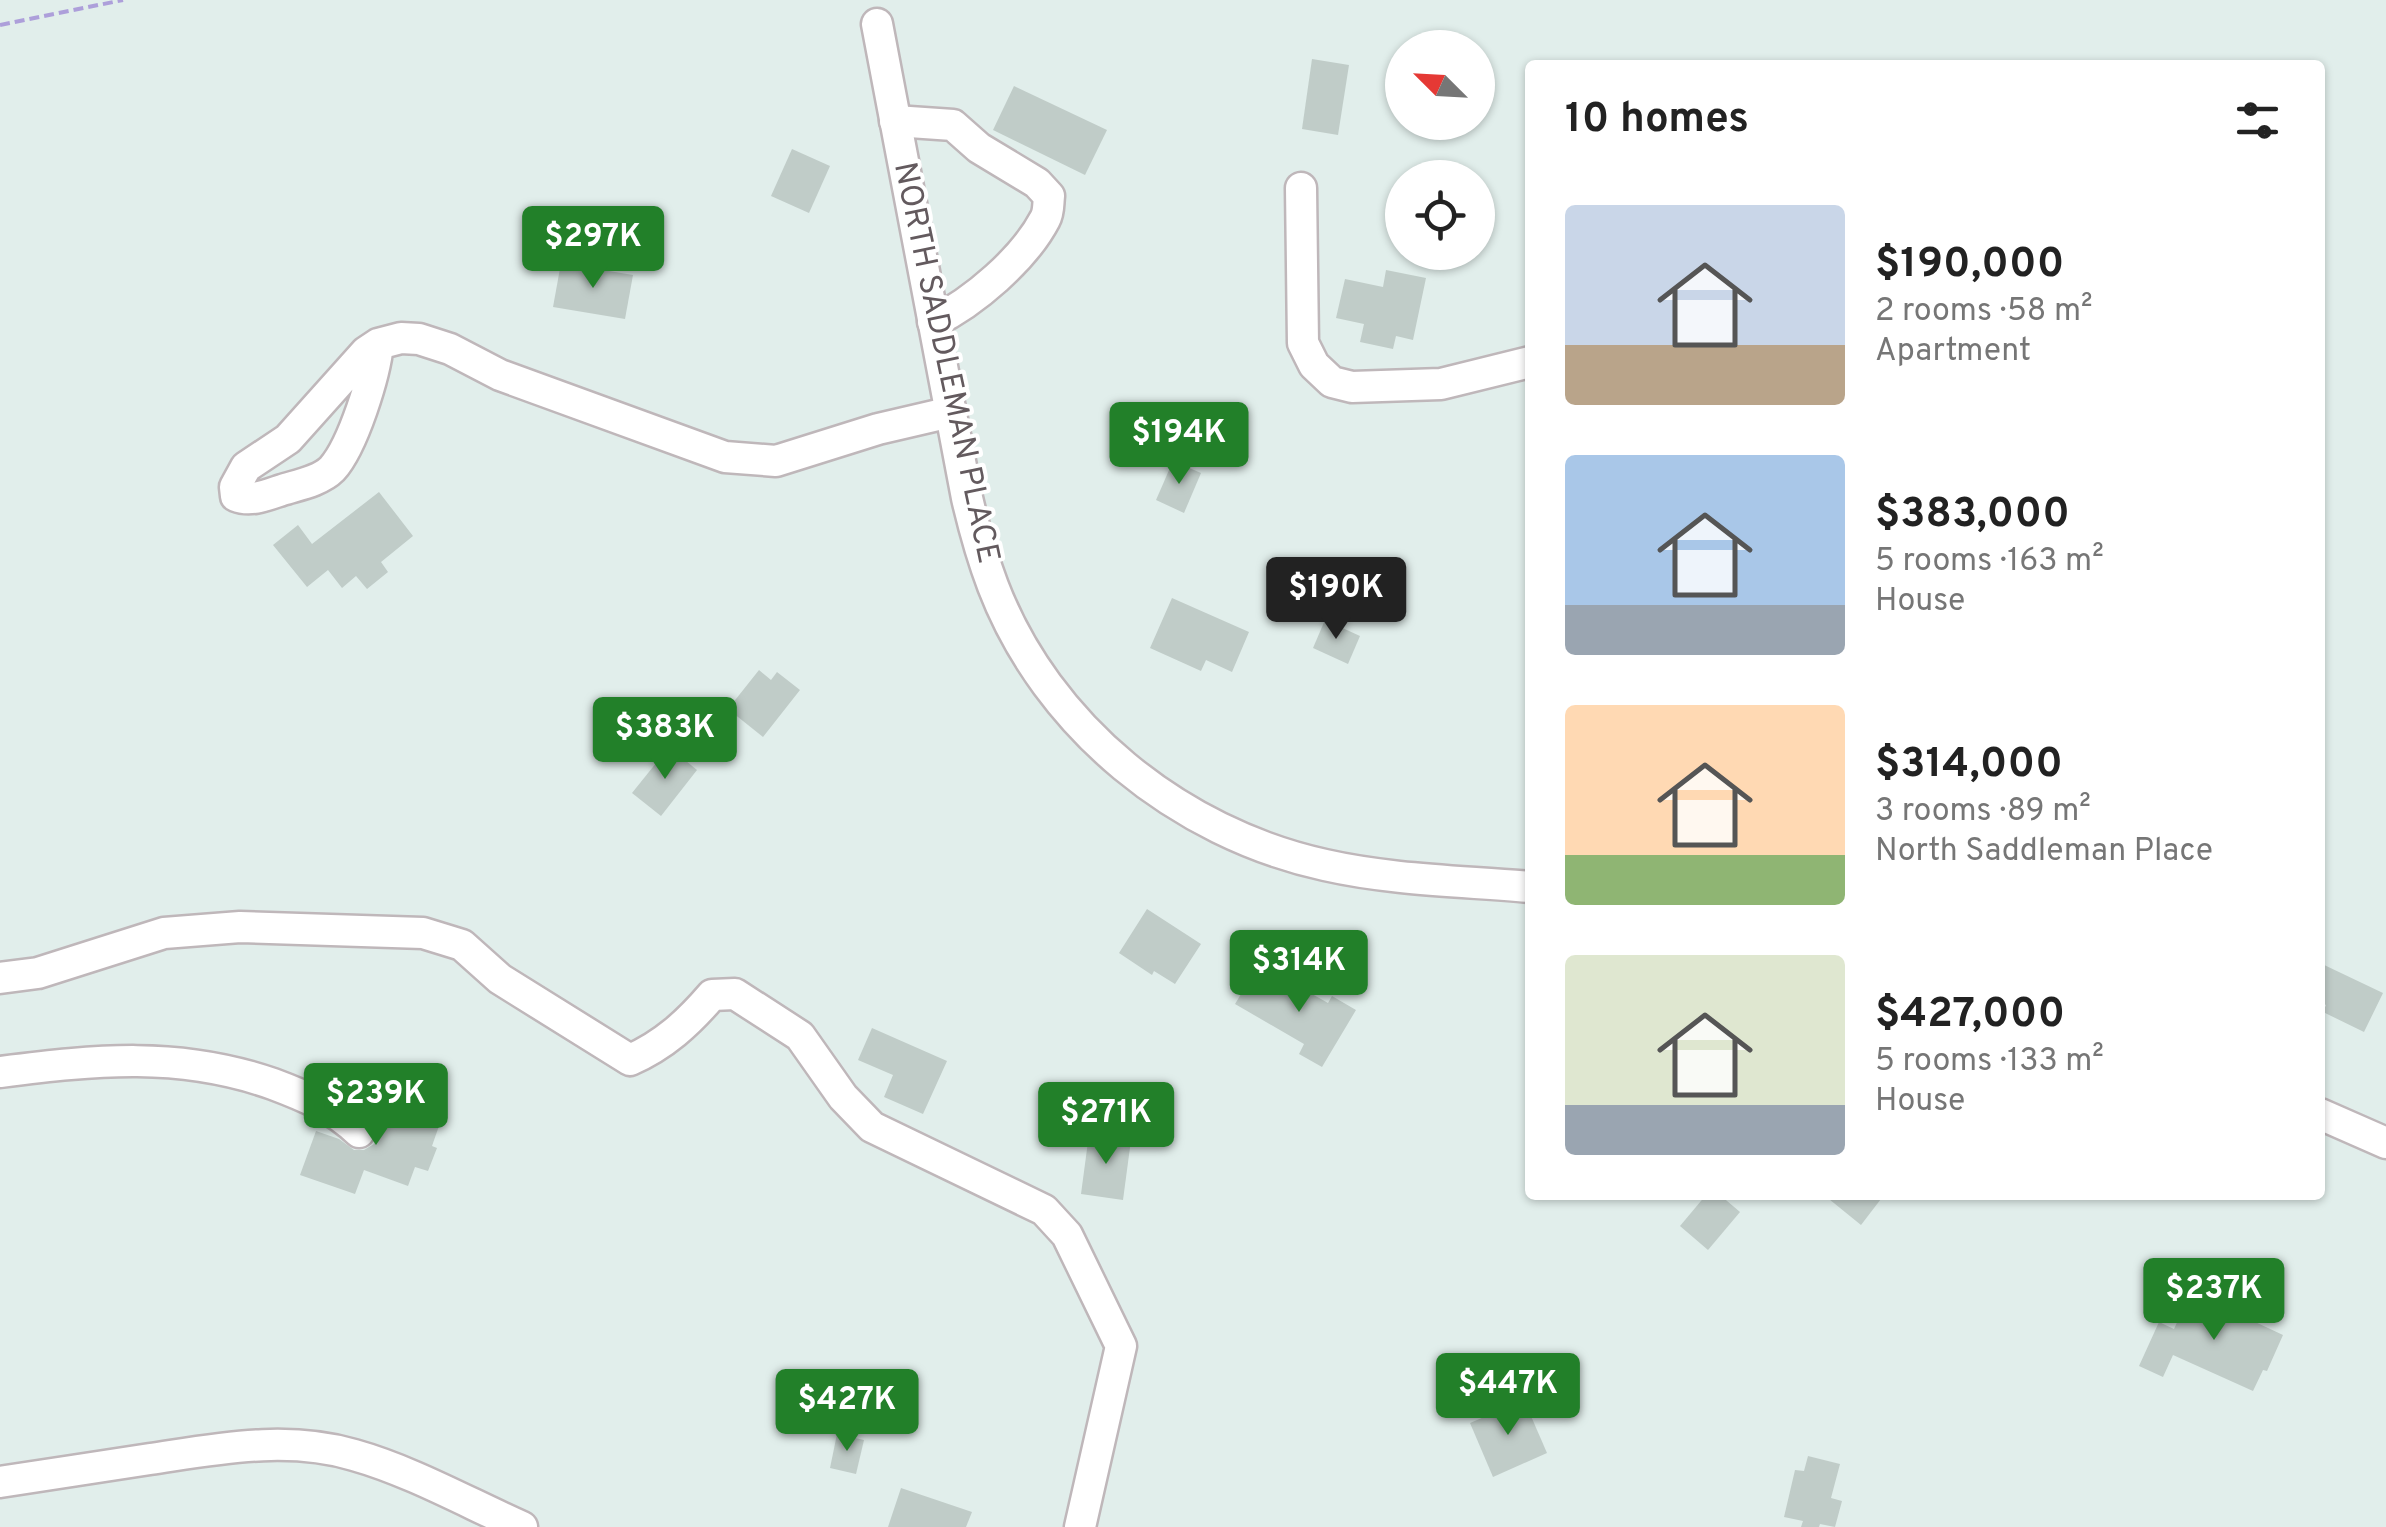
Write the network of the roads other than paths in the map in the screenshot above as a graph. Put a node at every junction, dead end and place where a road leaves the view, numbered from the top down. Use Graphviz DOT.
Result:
graph roads {
  1 [pos="877,24"];
  2 [pos="895,120"];
  3 [pos="1301,188"];
  4 [pos="934,322"];
  5 [pos="378,344"];
  6 [pos="1525,363"];
  7 [pos="951,412"];
  8 [pos="1525,887"];
  9 [pos="0,978"];
  10 [pos="0,1072"];
  11 [pos="2325,1116"];
  12 [pos="359,1132"];
  13 [pos="2386,1143"];
  14 [pos="0,1482"];
  15 [pos="522,1527"];
  16 [pos="1080,1527"];
  1 -- 2 [label="street, NORTH SADDLEMAN PLACE"];
  2 -- 4 [label="street, NORTH SADDLEMAN PLACE"];
  2 -- 4 [label="street"];
  3 -- 6 [label="street"];
  4 -- 7 [label="street, NORTH SADDLEMAN PLACE"];
  5 -- 5 [label="street"];
  5 -- 7 [label="street"];
  7 -- 8 [label="street, NORTH SADDLEMAN PLACE"];
  9 -- 16 [label="street"];
  10 -- 12 [label="street"];
  11 -- 13 [label="street"];
  14 -- 15 [label="street"];
}
